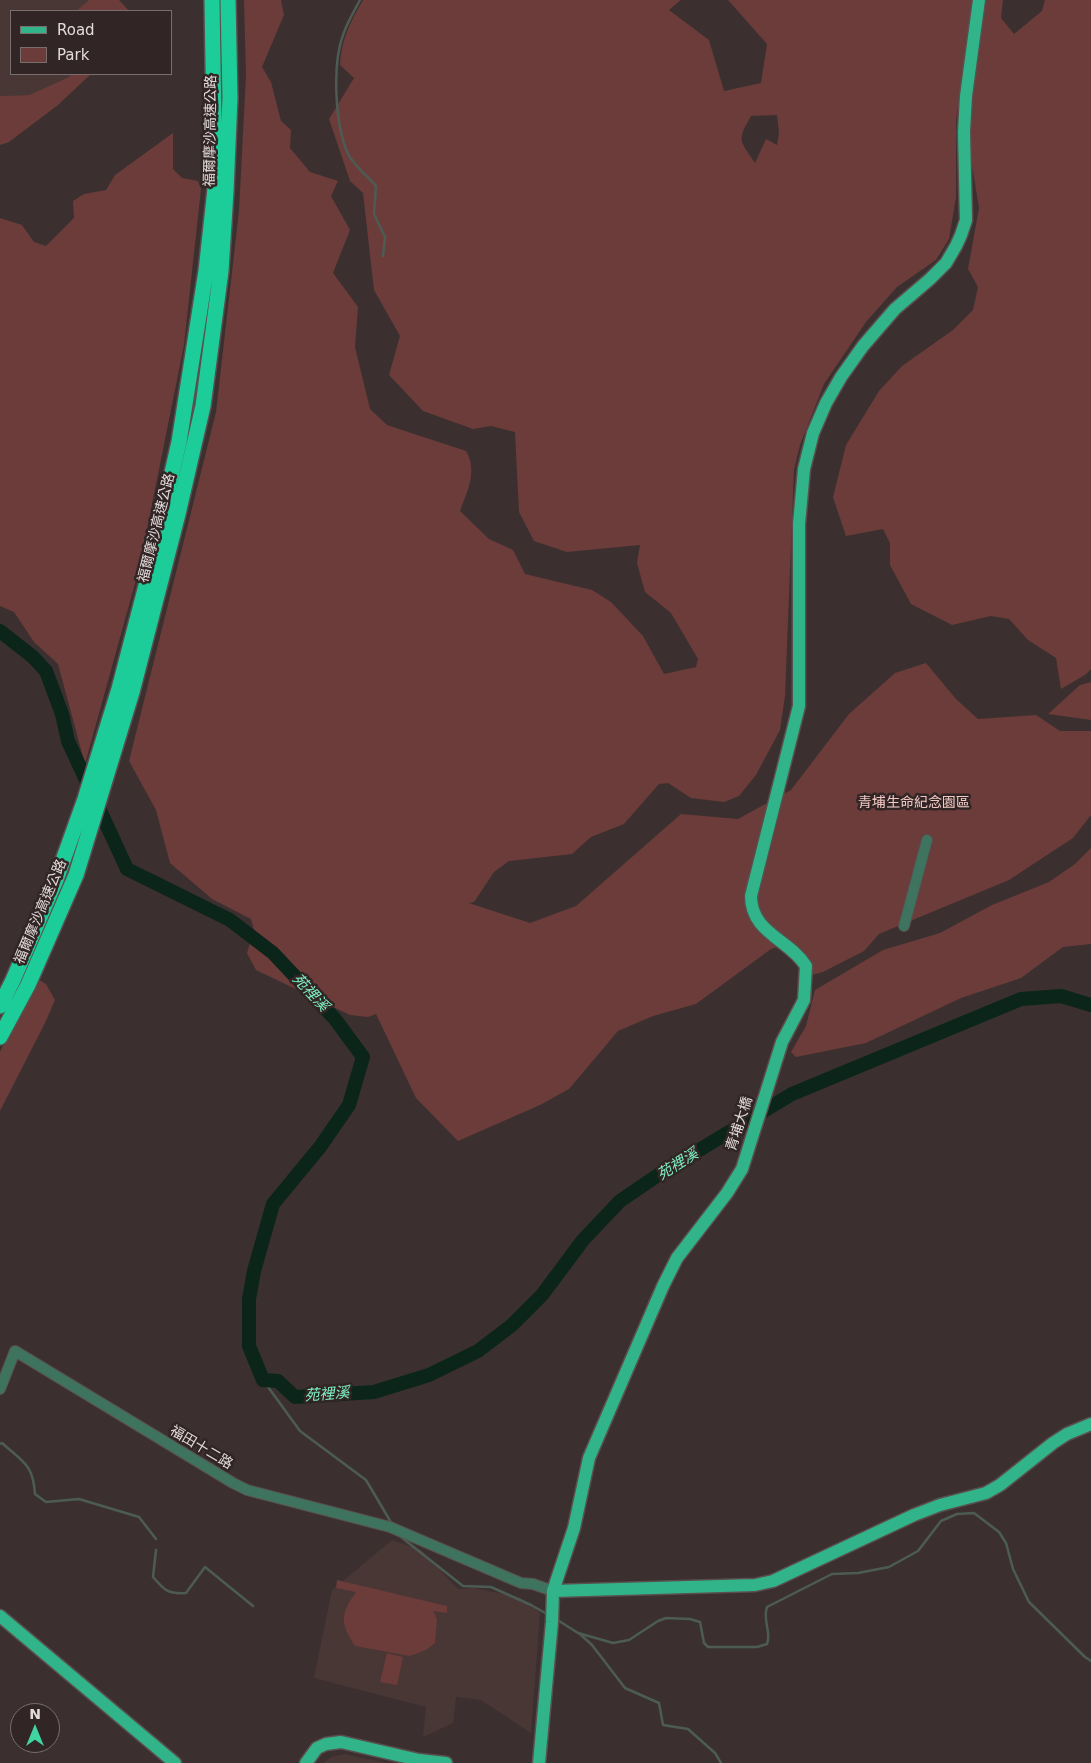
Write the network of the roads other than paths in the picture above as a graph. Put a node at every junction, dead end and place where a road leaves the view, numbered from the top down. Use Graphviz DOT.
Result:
graph roads {
  1 [pos="212,0"];
  2 [pos="228,0"];
  3 [pos="979,0"];
  4 [pos="221,37"];
  5 [pos="927,840"];
  6 [pos="904,926"];
  7 [pos="20,982"];
  8 [pos="0,1006"];
  9 [pos="0,1037"];
  10 [pos="0,1389"];
  11 [pos="1091,1424"];
  12 [pos="553,1591"];
  13 [pos="0,1616"];
  14 [pos="175,1763"];
  15 [pos="306,1763"];
  16 [pos="446,1763"];
  17 [pos="539,1763"];
  1 -- 4 [label="highway, 福爾摩沙高速公路"];
  2 -- 4 [label="highway, 福爾摩沙高速公路"];
  3 -- 12 [label="main road, 青埔大橋"];
  4 -- 7 [label="highway, 福爾摩沙高速公路"];
  5 -- 6 [label="street"];
  7 -- 8 [label="highway, 福爾摩沙高速公路"];
  7 -- 9 [label="highway, 福爾摩沙高速公路"];
  10 -- 12 [label="street, 福田十二路"];
  11 -- 12 [label="main road"];
  12 -- 17 [label="main road, 青埔大橋"];
  13 -- 14 [label="main road"];
  15 -- 16 [label="main road"];
}
